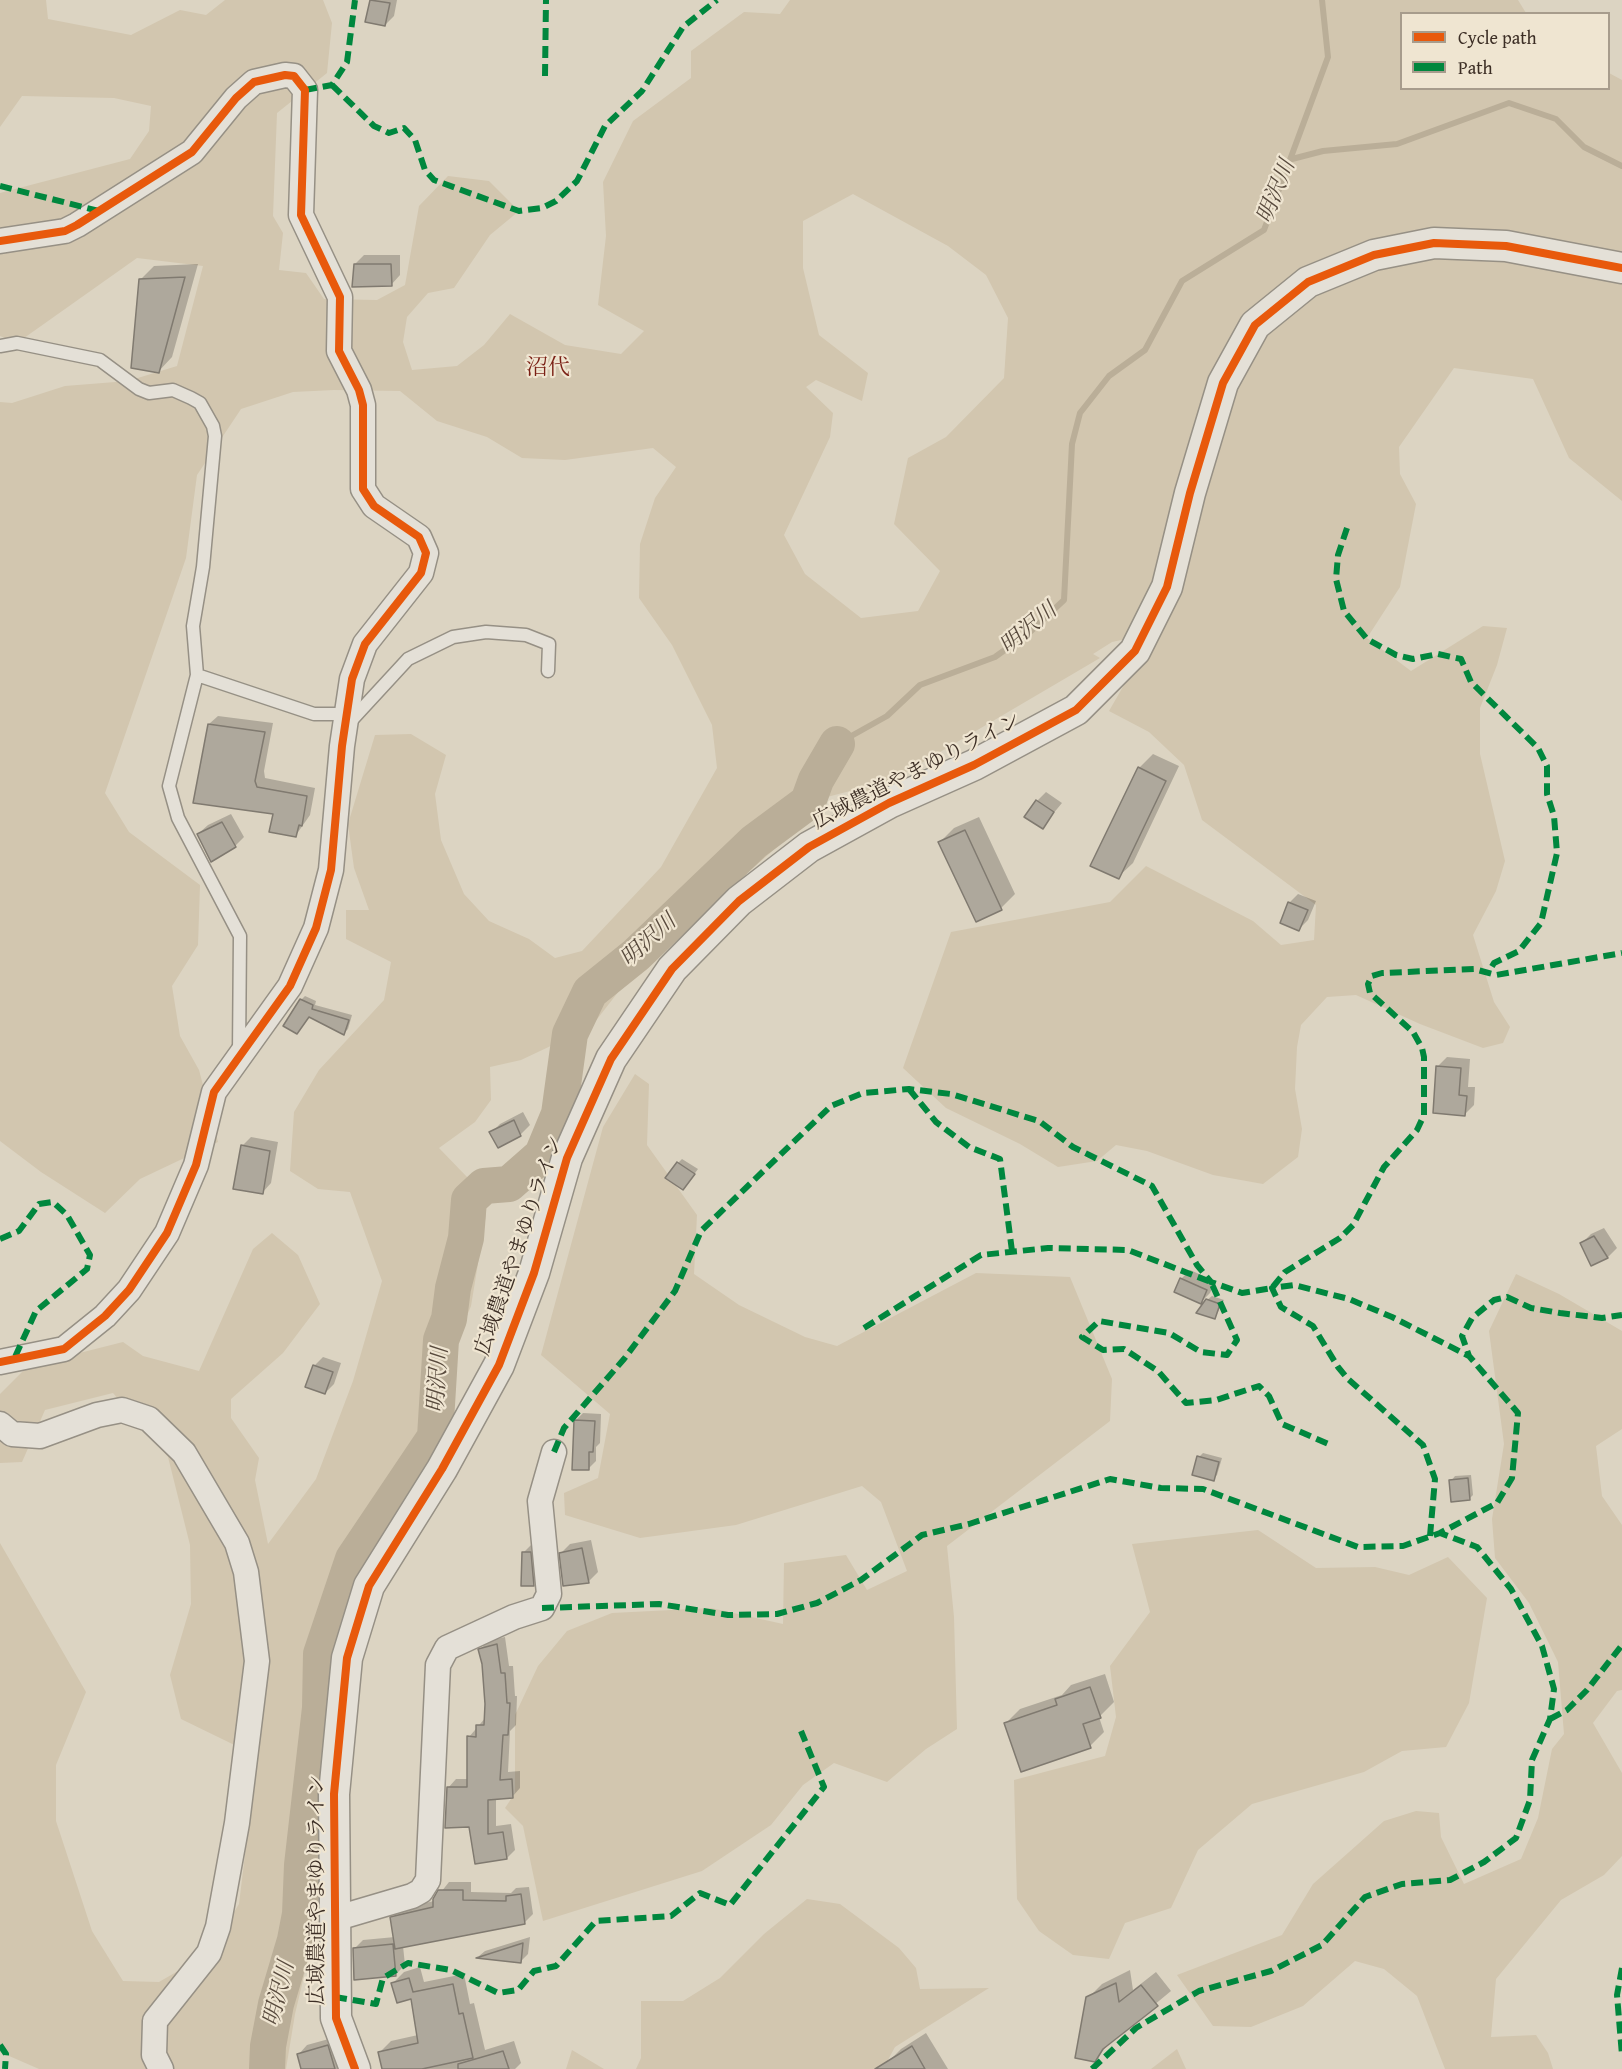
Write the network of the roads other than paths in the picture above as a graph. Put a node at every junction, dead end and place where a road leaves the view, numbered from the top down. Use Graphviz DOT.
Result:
graph roads {
  1 [pos="0,241"];
  2 [pos="1622,268"];
  3 [pos="0,346"];
  4 [pos="548,671"];
  5 [pos="196,675"];
  6 [pos="345,721"];
  7 [pos="239,1057"];
  8 [pos="0,1362"];
  9 [pos="0,1424"];
  10 [pos="554,1452"];
  11 [pos="334,1918"];
  12 [pos="161,2069"];
  13 [pos="355,2069"];
  1 -- 6 [label="street"];
  2 -- 11 [label="street, 広域農道やまゆりライン"];
  3 -- 5 [label="lane"];
  4 -- 6 [label="lane"];
  5 -- 6 [label="lane"];
  5 -- 7 [label="lane"];
  6 -- 7 [label="street"];
  7 -- 8 [label="street"];
  9 -- 12 [label="street"];
  10 -- 11 [label="street"];
  11 -- 13 [label="street, 広域農道やまゆりライン"];
}
